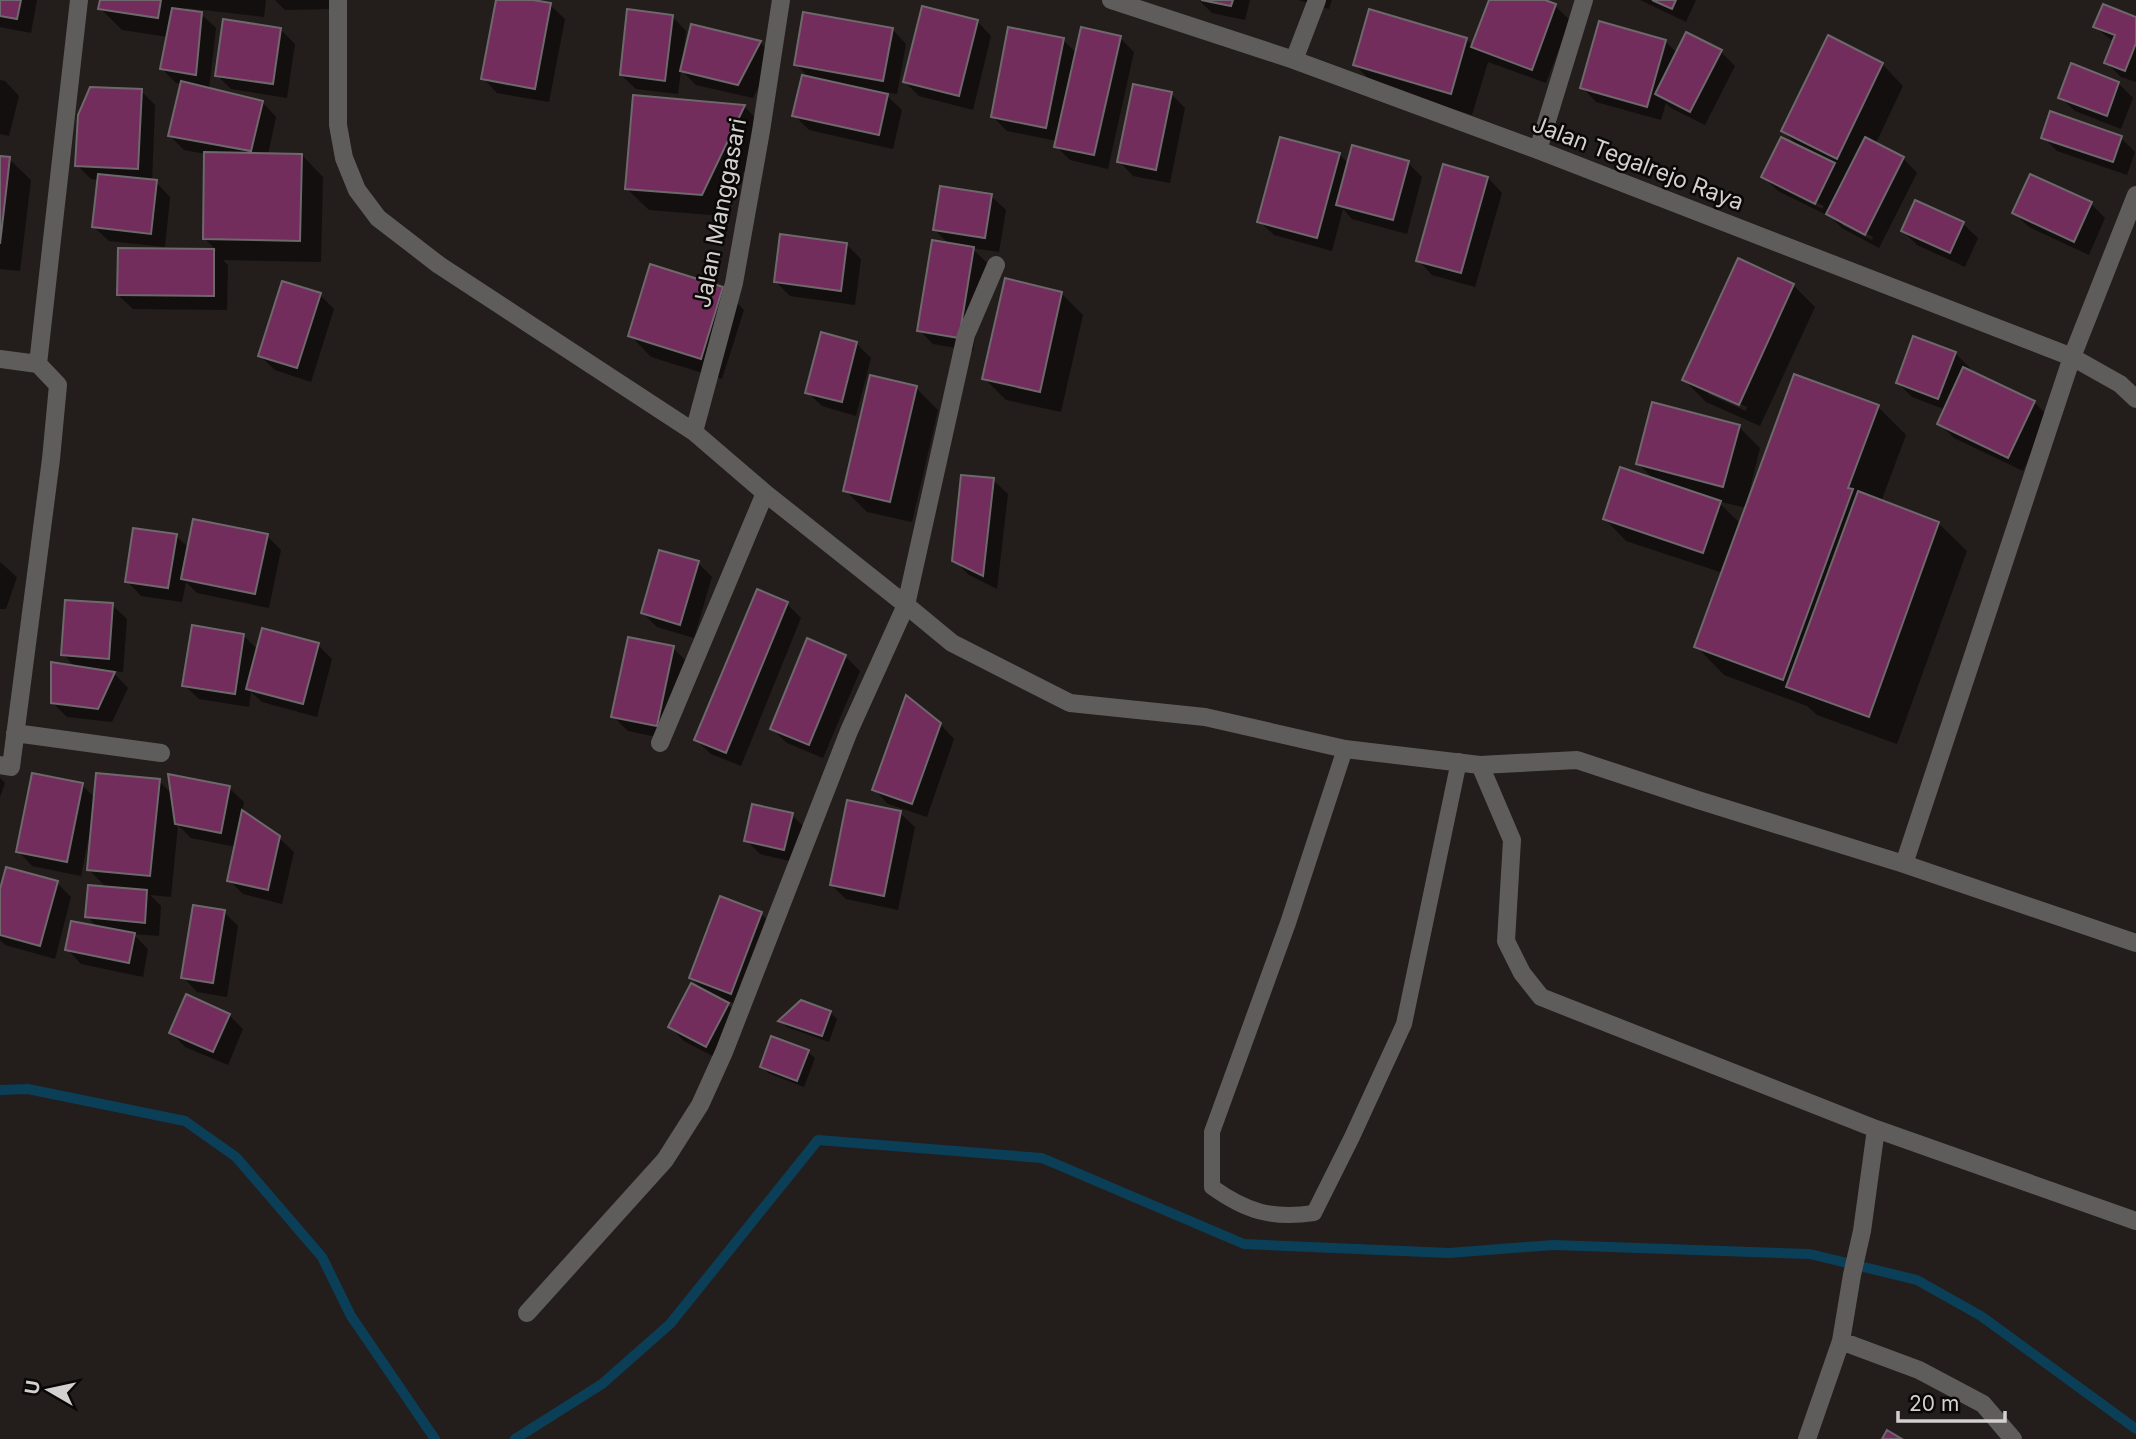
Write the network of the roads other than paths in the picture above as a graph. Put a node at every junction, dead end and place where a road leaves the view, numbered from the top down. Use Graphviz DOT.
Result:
graph roads {
  1 [pos="79,0"];
  2 [pos="338,0"];
  3 [pos="781,0"];
  4 [pos="1111,0"];
  5 [pos="1317,0"];
  6 [pos="1584,0"];
  7 [pos="1294,60"];
  8 [pos="1538,150"];
  9 [pos="2136,195"];
  10 [pos="996,265"];
  11 [pos="2072,356"];
  12 [pos="0,359"];
  13 [pos="38,364"];
  14 [pos="2136,399"];
  15 [pos="694,432"];
  16 [pos="765,493"];
  17 [pos="906,605"];
  18 [pos="15,733"];
  19 [pos="660,743"];
  20 [pos="1345,748"];
  21 [pos="161,753"];
  22 [pos="1459,761"];
  23 [pos="0,765"];
  24 [pos="1480,765"];
  25 [pos="1904,864"];
  26 [pos="2136,943"];
  27 [pos="1877,1129"];
  28 [pos="2136,1221"];
  29 [pos="527,1313"];
  30 [pos="1841,1341"];
  31 [pos="1807,1439"];
  32 [pos="2013,1439"];
  1 -- 13 [label="street"];
  2 -- 15 [label="street"];
  3 -- 15 [label="street, Jalan Manggasari"];
  4 -- 7 [label="street, Jalan Tegalrejo Raya"];
  5 -- 7 [label="street"];
  6 -- 8 [label="street"];
  7 -- 8 [label="street, Jalan Tegalrejo Raya"];
  8 -- 11 [label="street, Jalan Tegalrejo Raya"];
  9 -- 11 [label="street"];
  10 -- 17 [label="street"];
  11 -- 14 [label="street, Jalan Tegalrejo Raya"];
  11 -- 25 [label="street"];
  12 -- 13 [label="street"];
  13 -- 18 [label="street"];
  15 -- 16 [label="street"];
  16 -- 17 [label="street"];
  16 -- 19 [label="street"];
  17 -- 20 [label="street"];
  17 -- 29 [label="street"];
  18 -- 21 [label="street"];
  18 -- 23 [label="street"];
  20 -- 22 [label="street"];
  20 -- 22 [label="lane"];
  22 -- 24 [label="street"];
  24 -- 25 [label="street"];
  24 -- 27 [label="street"];
  25 -- 26 [label="street"];
  27 -- 28 [label="street"];
  27 -- 30 [label="street"];
  30 -- 31 [label="street"];
  30 -- 32 [label="street"];
}
